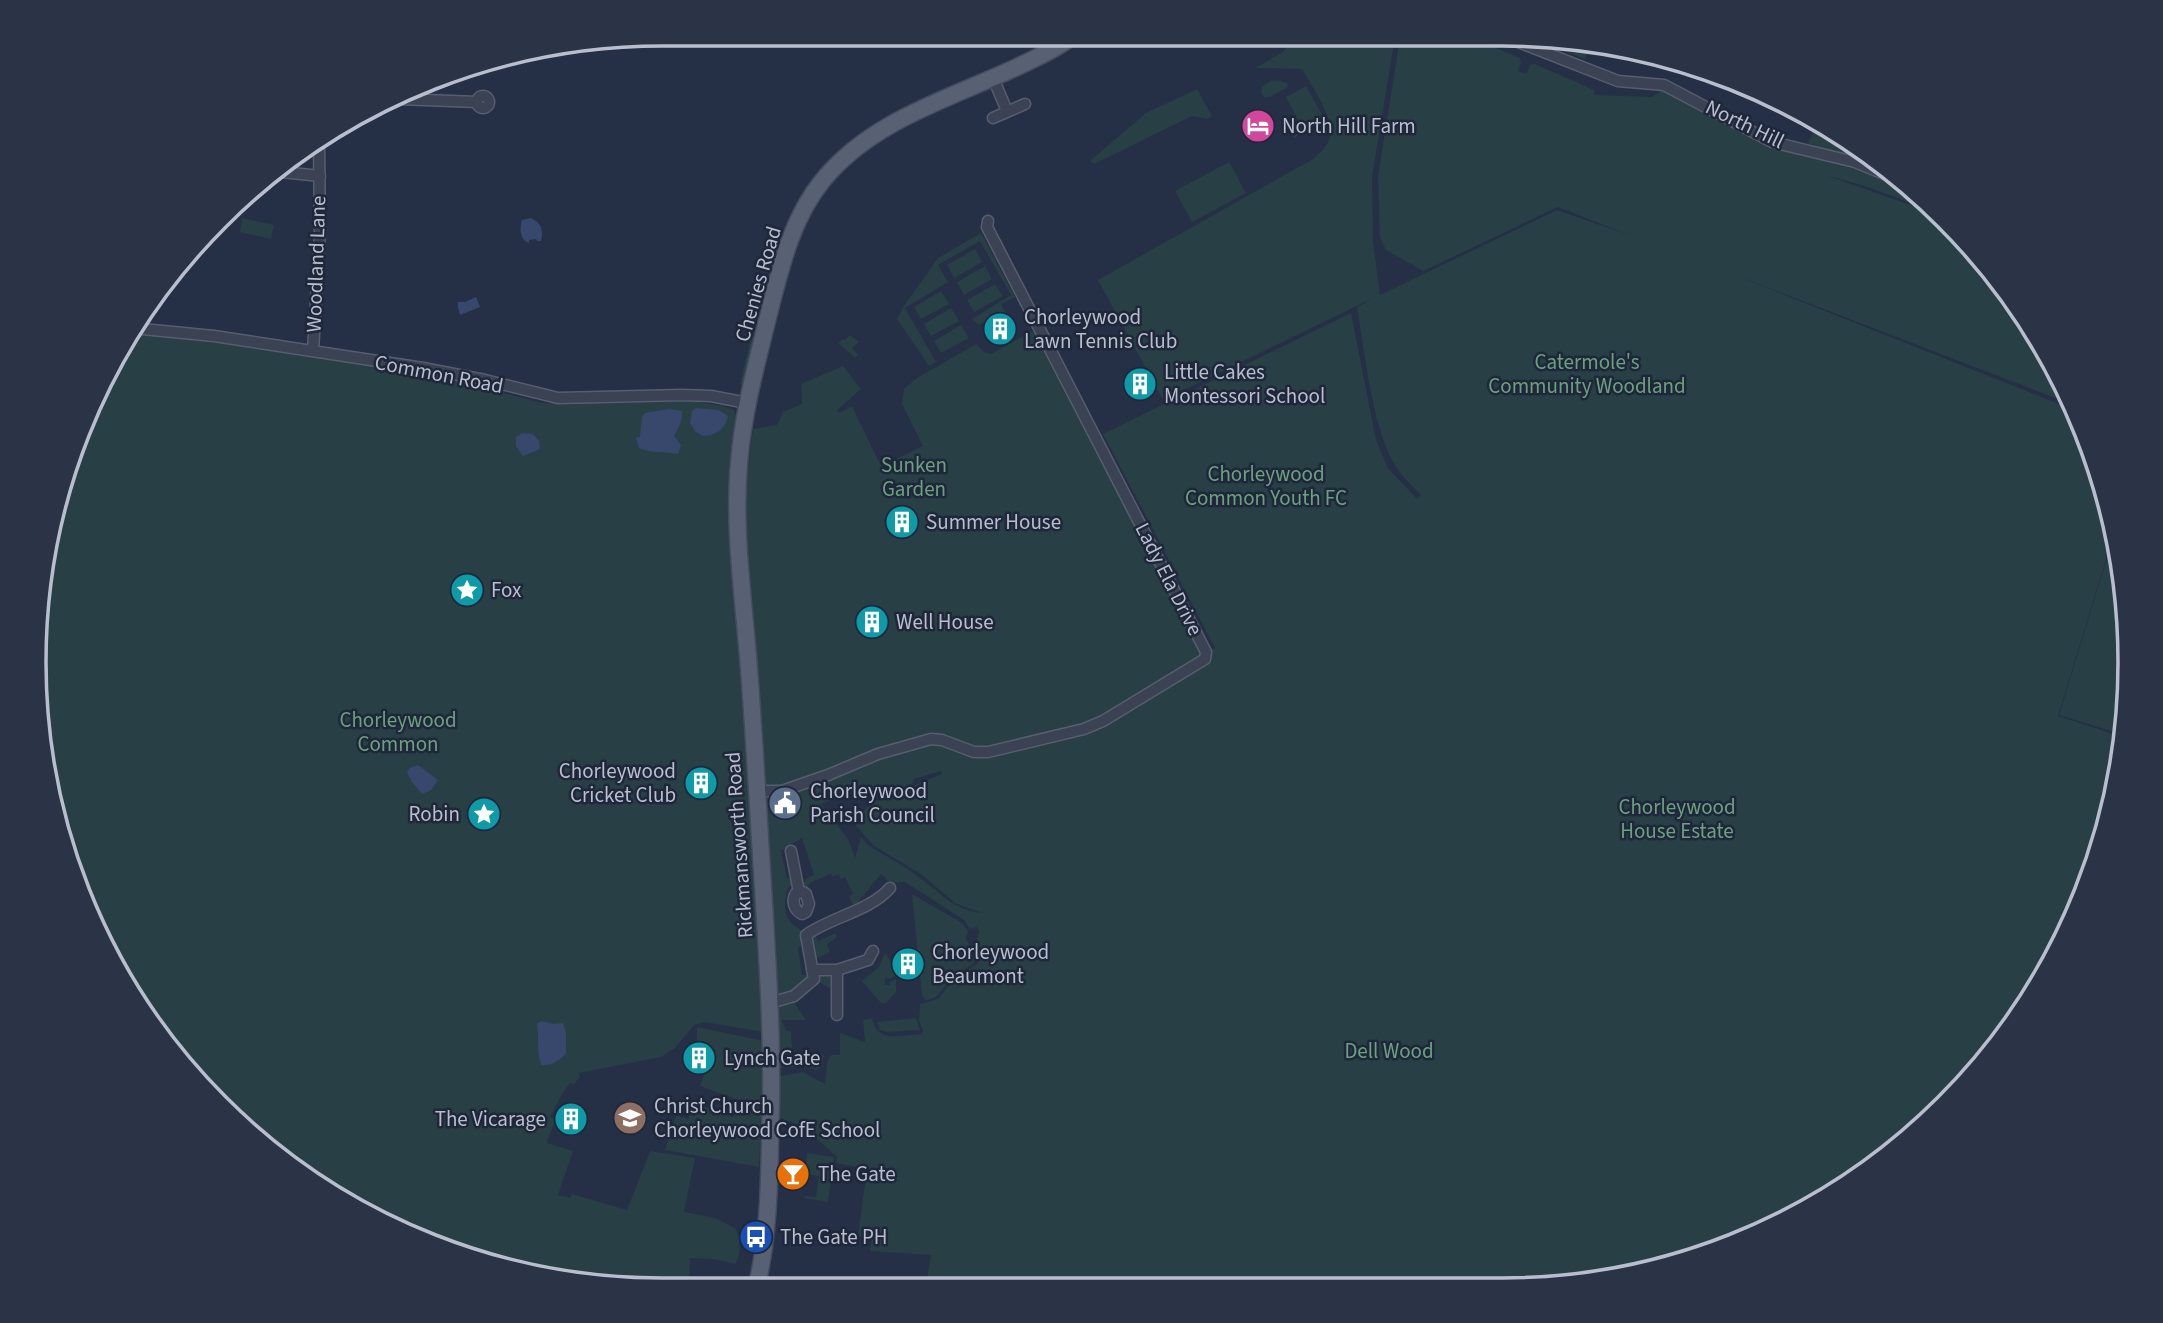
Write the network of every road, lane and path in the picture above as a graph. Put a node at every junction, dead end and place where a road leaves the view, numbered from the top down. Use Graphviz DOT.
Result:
graph roads {
  1 [pos="1057,46"];
  2 [pos="1530,47"];
  3 [pos="993,78"];
  4 [pos="410,99"];
  5 [pos="477,102"];
  6 [pos="1025,104"];
  7 [pos="1007,111"];
  8 [pos="993,117"];
  9 [pos="319,149"];
  10 [pos="1870,168"];
  11 [pos="288,173"];
  12 [pos="320,176"];
  13 [pos="988,221"];
  14 [pos="143,329"];
  15 [pos="313,351"];
  16 [pos="747,403"];
  17 [pos="757,787"];
  18 [pos="791,851"];
  19 [pos="890,888"];
  20 [pos="806,935"];
  21 [pos="873,951"];
  22 [pos="812,970"];
  23 [pos="837,970"];
  24 [pos="770,1003"];
  25 [pos="837,1015"];
  26 [pos="758,1278"];
  1 -- 3 [label="main road, Chenies Road"];
  2 -- 10 [label="street, North Hill"];
  3 -- 7 [label="street"];
  3 -- 16 [label="main road, Chenies Road"];
  4 -- 5 [label="street"];
  6 -- 7 [label="street"];
  7 -- 8 [label="street"];
  9 -- 12 [label="street, Woodland Lane"];
  11 -- 12 [label="street, Woodland Lane"];
  12 -- 15 [label="street, Woodland Lane"];
  13 -- 17 [label="street, Lady Ela Drive"];
  14 -- 15 [label="street, Common Road"];
  15 -- 16 [label="street, Common Road"];
  16 -- 17 [label="main road, Rickmansworth Road"];
  17 -- 24 [label="main road, Rickmansworth Road"];
  18 -- 20 [label="street"];
  19 -- 20 [label="street"];
  20 -- 22 [label="street"];
  21 -- 23 [label="street"];
  22 -- 23 [label="street"];
  22 -- 24 [label="street"];
  23 -- 25 [label="street"];
  24 -- 26 [label="main road, Rickmansworth Road"];
}
